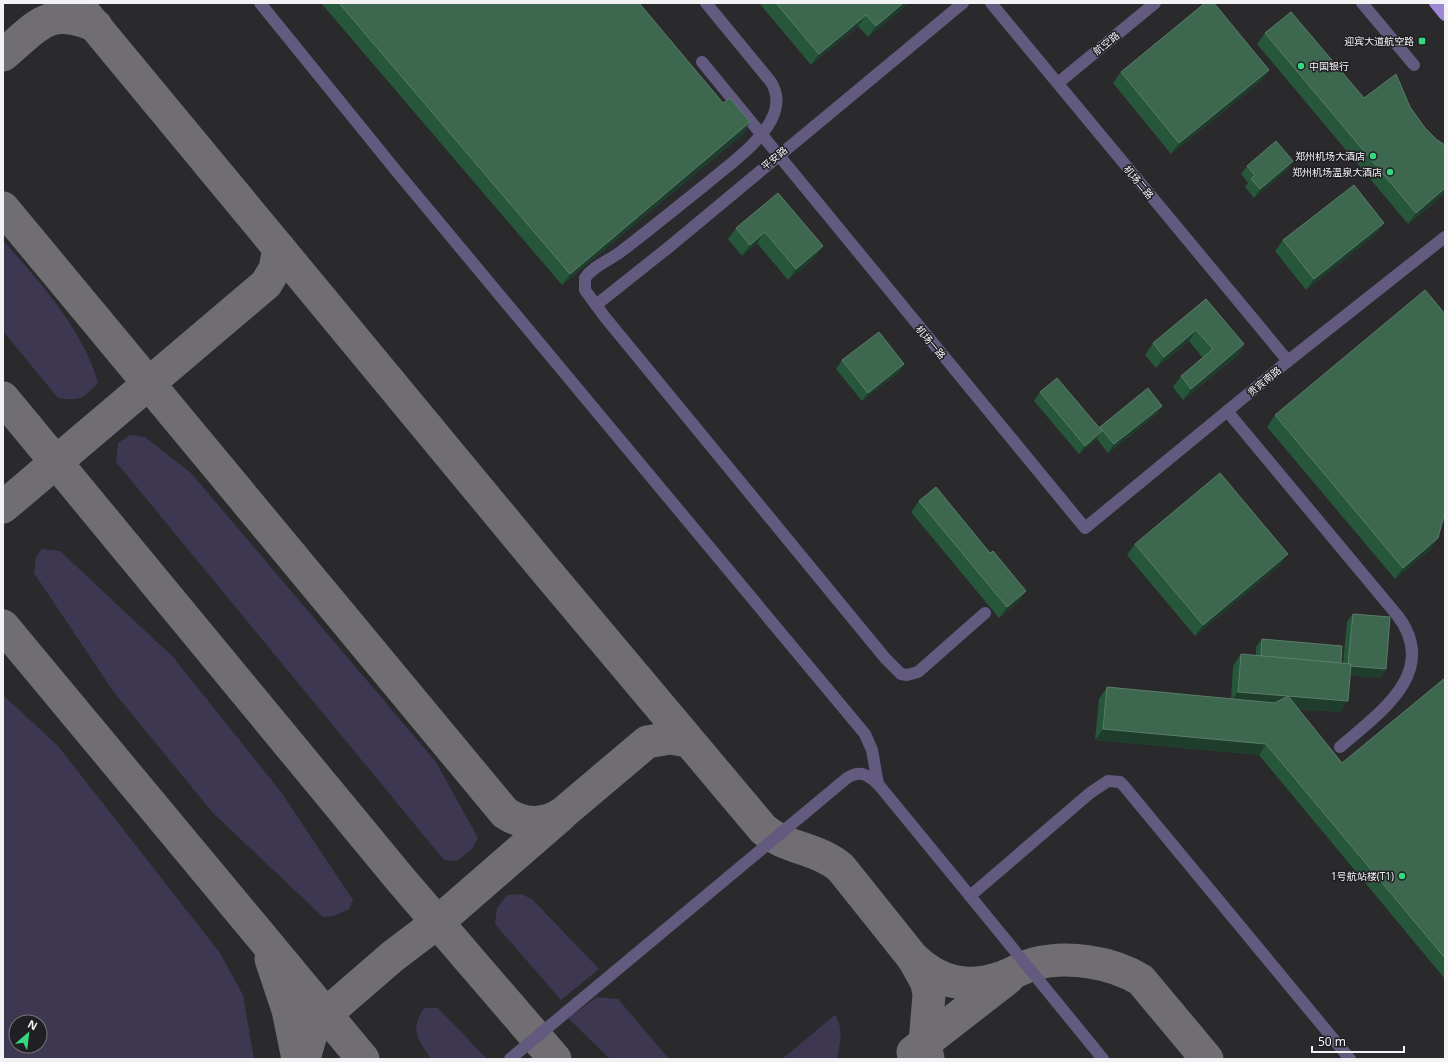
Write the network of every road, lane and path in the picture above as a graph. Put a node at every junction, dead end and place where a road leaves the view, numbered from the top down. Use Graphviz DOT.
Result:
graph roads {
  1 [pos="260,3"];
  2 [pos="706,3"];
  3 [pos="963,3"];
  4 [pos="991,3"];
  5 [pos="1155,3"];
  6 [pos="1362,3"];
  7 [pos="1436,4"];
  8 [pos="1445,15"];
  9 [pos="702,62"];
  10 [pos="1414,65"];
  11 [pos="1058,83"];
  12 [pos="761,134"];
  13 [pos="778,156"];
  14 [pos="1445,237"];
  15 [pos="596,305"];
  16 [pos="1288,361"];
  17 [pos="1227,411"];
  18 [pos="1085,528"];
  19 [pos="985,613"];
  20 [pos="1340,747"];
  21 [pos="878,784"];
  22 [pos="970,896"];
  23 [pos="510,1059"];
  24 [pos="1104,1059"];
  25 [pos="1350,1059"];
  1 -- 21 [label="street"];
  2 -- 12 [label="street"];
  3 -- 13 [label="street, 平安路"];
  4 -- 11 [label="street, 机场二路"];
  5 -- 11 [label="street, 航空路"];
  6 -- 10 [label="street"];
  7 -- 8 [label="main road"];
  9 -- 12 [label="street, 机场一路"];
  11 -- 16 [label="street, 机场二路"];
  12 -- 13 [label="street, 机场一路"];
  12 -- 15 [label="street"];
  13 -- 15 [label="street, 平安路"];
  13 -- 18 [label="street, 机场一路"];
  14 -- 16 [label="street, 贵宾南路"];
  15 -- 19 [label="street"];
  16 -- 17 [label="street, 贵宾南路"];
  17 -- 18 [label="street, 贵宾南路"];
  17 -- 20 [label="street"];
  21 -- 22 [label="street"];
  21 -- 23 [label="street"];
  22 -- 24 [label="street"];
  22 -- 25 [label="street"];
}
